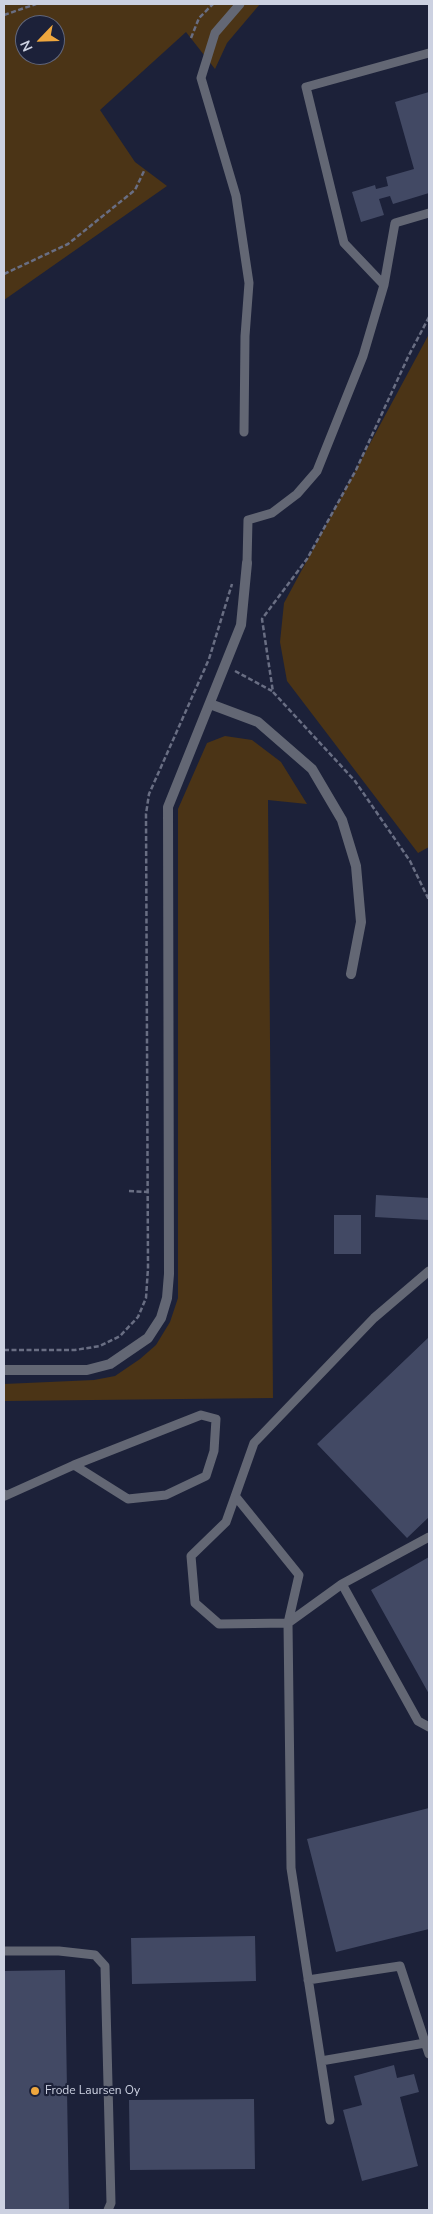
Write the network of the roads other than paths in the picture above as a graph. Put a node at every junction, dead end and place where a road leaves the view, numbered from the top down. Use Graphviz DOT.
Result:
graph roads {
  1 [pos="240,4"];
  2 [pos="429,53"];
  3 [pos="429,213"];
  4 [pos="384,285"];
  5 [pos="244,432"];
  6 [pos="247,563"];
  7 [pos="210,704"];
  8 [pos="351,974"];
  9 [pos="429,1271"];
  10 [pos="4,1370"];
  11 [pos="74,1465"];
  12 [pos="4,1494"];
  13 [pos="236,1497"];
  14 [pos="429,1537"];
  15 [pos="342,1584"];
  16 [pos="288,1623"];
  17 [pos="429,1727"];
  18 [pos="4,1951"];
  19 [pos="308,1980"];
  20 [pos="425,2043"];
  21 [pos="429,2054"];
  22 [pos="321,2061"];
  23 [pos="330,2120"];
  24 [pos="108,2210"];
  1 -- 5 [label="lane"];
  2 -- 4 [label="lane"];
  3 -- 4 [label="lane"];
  4 -- 6 [label="lane"];
  6 -- 7 [label="street"];
  7 -- 8 [label="street"];
  7 -- 10 [label="street"];
  9 -- 13 [label="lane"];
  11 -- 11 [label="lane"];
  11 -- 12 [label="lane"];
  13 -- 16 [label="lane"];
  13 -- 16 [label="lane"];
  14 -- 15 [label="lane"];
  15 -- 16 [label="lane"];
  15 -- 17 [label="lane"];
  16 -- 19 [label="lane"];
  18 -- 24 [label="lane"];
  19 -- 20 [label="lane"];
  19 -- 22 [label="lane"];
  20 -- 21 [label="lane"];
  20 -- 22 [label="lane"];
  22 -- 23 [label="lane"];
}
